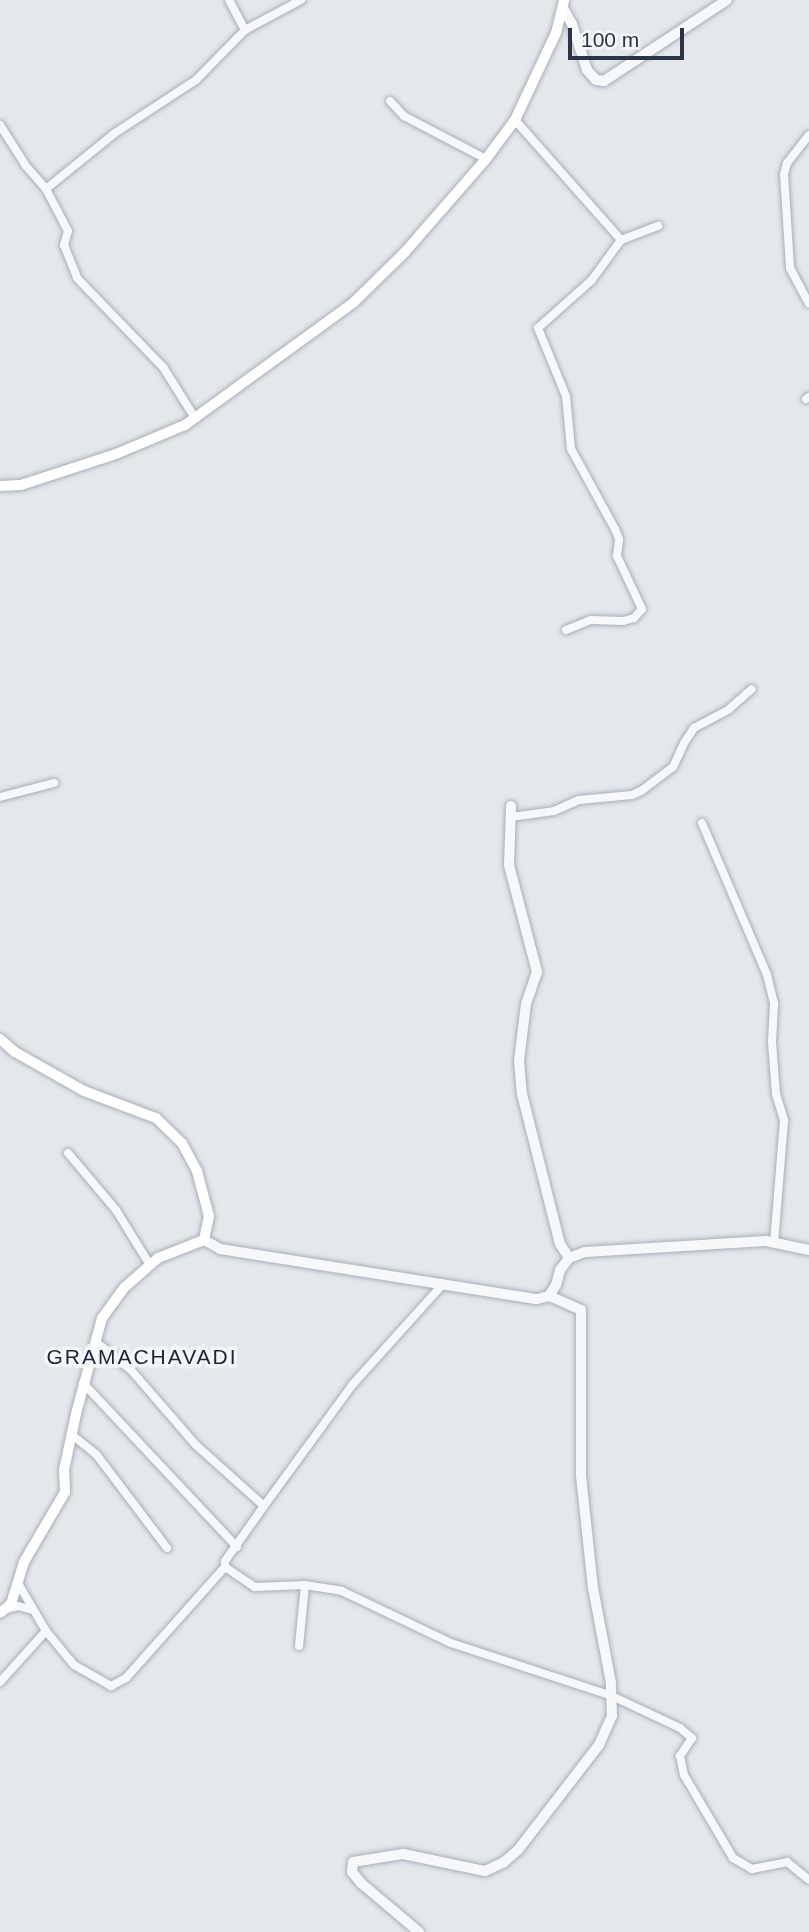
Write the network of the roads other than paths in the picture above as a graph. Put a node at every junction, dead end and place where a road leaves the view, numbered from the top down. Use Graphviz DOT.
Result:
graph roads {
  1 [pos="229,0"];
  2 [pos="301,0"];
  3 [pos="727,0"];
  4 [pos="564,4"];
  5 [pos="245,30"];
  6 [pos="390,102"];
  7 [pos="515,120"];
  8 [pos="0,125"];
  9 [pos="809,135"];
  10 [pos="486,159"];
  11 [pos="46,189"];
  12 [pos="658,226"];
  13 [pos="621,240"];
  14 [pos="809,303"];
  15 [pos="195,418"];
  16 [pos="0,486"];
  17 [pos="566,629"];
  18 [pos="752,689"];
  19 [pos="54,783"];
  20 [pos="0,797"];
  21 [pos="511,811"];
  22 [pos="702,823"];
  23 [pos="2,1045"];
  24 [pos="68,1153"];
  25 [pos="204,1240"];
  26 [pos="774,1242"];
  27 [pos="809,1250"];
  28 [pos="569,1258"];
  29 [pos="150,1265"];
  30 [pos="443,1284"];
  31 [pos="549,1296"];
  32 [pos="95,1341"];
  33 [pos="83,1383"];
  34 [pos="71,1434"];
  35 [pos="264,1506"];
  36 [pos="237,1547"];
  37 [pos="167,1548"];
  38 [pos="225,1567"];
  39 [pos="18,1583"];
  40 [pos="305,1585"];
  41 [pos="33,1610"];
  42 [pos="2,1612"];
  43 [pos="46,1631"];
  44 [pos="299,1646"];
  45 [pos="0,1682"];
  46 [pos="611,1696"];
  47 [pos="809,1880"];
  48 [pos="419,1932"];
  1 -- 5 [label="street"];
  2 -- 5 [label="street"];
  3 -- 4 [label="street"];
  4 -- 7 [label="main road"];
  5 -- 11 [label="street"];
  6 -- 10 [label="street"];
  7 -- 10 [label="main road"];
  7 -- 13 [label="street"];
  8 -- 11 [label="street"];
  9 -- 14 [label="street"];
  10 -- 15 [label="main road"];
  11 -- 15 [label="street"];
  12 -- 13 [label="street"];
  13 -- 17 [label="street"];
  15 -- 16 [label="main road"];
  18 -- 21 [label="street"];
  19 -- 20 [label="street"];
  21 -- 28 [label="street"];
  22 -- 26 [label="street"];
  23 -- 25 [label="main road"];
  24 -- 29 [label="street"];
  25 -- 29 [label="main road"];
  25 -- 30 [label="street"];
  26 -- 27 [label="street"];
  26 -- 28 [label="street"];
  28 -- 31 [label="street"];
  29 -- 32 [label="main road"];
  30 -- 31 [label="street"];
  30 -- 35 [label="street"];
  31 -- 46 [label="street"];
  32 -- 33 [label="main road"];
  32 -- 35 [label="street"];
  33 -- 34 [label="main road"];
  33 -- 36 [label="street"];
  34 -- 37 [label="street"];
  34 -- 39 [label="main road"];
  35 -- 36 [label="street"];
  36 -- 38 [label="street"];
  38 -- 40 [label="street"];
  38 -- 43 [label="street"];
  39 -- 41 [label="street"];
  39 -- 42 [label="main road"];
  40 -- 44 [label="street"];
  40 -- 46 [label="street"];
  41 -- 42 [label="street"];
  41 -- 43 [label="street"];
  43 -- 45 [label="street"];
  46 -- 47 [label="street"];
  46 -- 48 [label="street"];
}
